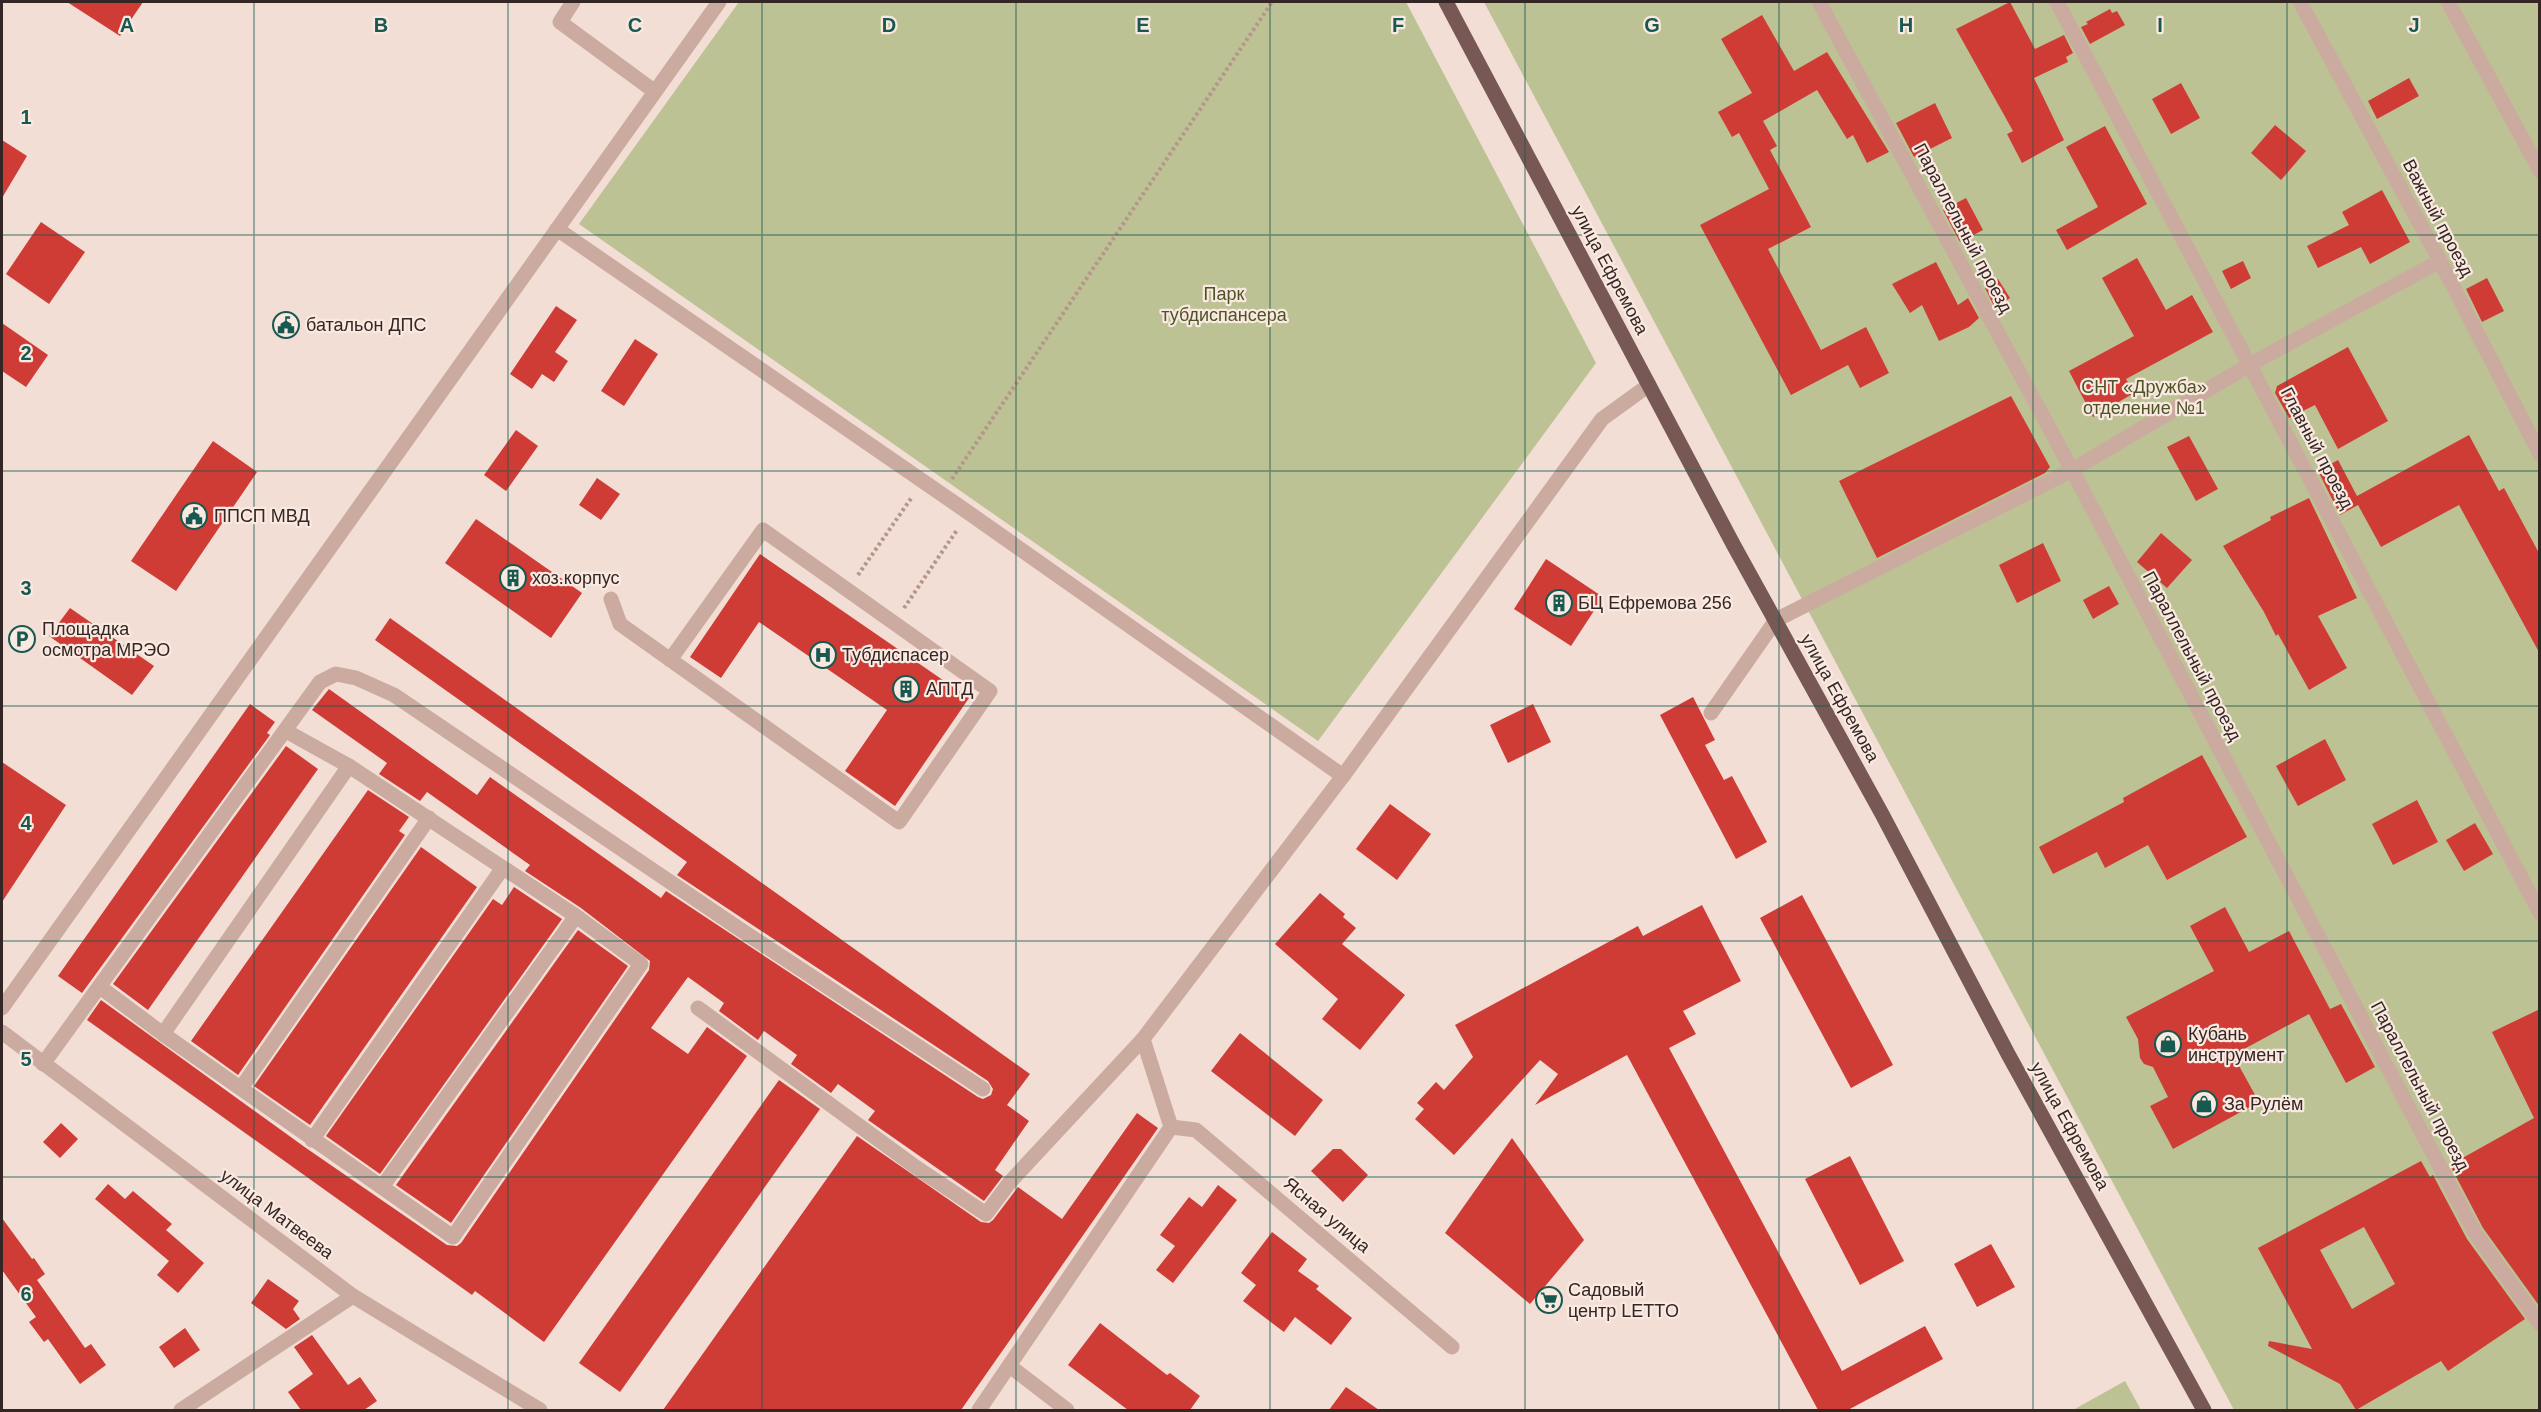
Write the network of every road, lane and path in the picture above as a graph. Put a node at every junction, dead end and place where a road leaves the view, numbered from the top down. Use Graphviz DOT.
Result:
graph roads {
  1 [pos="573,2"];
  2 [pos="719,2"];
  3 [pos="1272,2"];
  4 [pos="1446,2"];
  5 [pos="1819,2"];
  6 [pos="2057,2"];
  7 [pos="2300,2"];
  8 [pos="2448,2"];
  9 [pos="654,91"];
  10 [pos="2538,167"];
  11 [pos="557,229"];
  12 [pos="2440,261"];
  13 [pos="2251,364"];
  14 [pos="1649,385"];
  15 [pos="2540,454"];
  16 [pos="2072,470"];
  17 [pos="923,482"];
  18 [pos="942,494"];
  19 [pos="969,513"];
  20 [pos="847,590"];
  21 [pos="611,599"];
  22 [pos="1776,620"];
  23 [pos="893,623"];
  24 [pos="670,660"];
  25 [pos="1711,713"];
  26 [pos="286,730"];
  27 [pos="349,766"];
  28 [pos="1343,776"];
  29 [pos="429,818"];
  30 [pos="502,869"];
  31 [pos="2540,913"];
  32 [pos="576,916"];
  33 [pos="100,987"];
  34 [pos="2,1008"];
  35 [pos="698,1008"];
  36 [pos="2,1032"];
  37 [pos="163,1034"];
  38 [pos="1143,1039"];
  39 [pos="44,1064"];
  40 [pos="241,1088"];
  41 [pos="983,1089"];
  42 [pos="1171,1127"];
  43 [pos="312,1140"];
  44 [pos="382,1187"];
  45 [pos="353,1296"];
  46 [pos="2540,1324"];
  47 [pos="1452,1347"];
  48 [pos="1011,1367"];
  49 [pos="181,1410"];
  50 [pos="540,1410"];
  51 [pos="980,1410"];
  52 [pos="1067,1410"];
  53 [pos="2204,1410"];
  1 -- 9 [label="street"];
  2 -- 9 [label="street"];
  3 -- 18 [label="path"];
  4 -- 14 [label="main road, улица Ефремова"];
  5 -- 16 [label="street, Параллельный проезд"];
  6 -- 13 [label="street, Главный проезд"];
  7 -- 12 [label="street, Важный проезд"];
  8 -- 10 [label="street"];
  9 -- 11 [label="street"];
  11 -- 17 [label="street"];
  11 -- 34 [label="street"];
  12 -- 13 [label="street"];
  12 -- 15 [label="street, Важный проезд"];
  13 -- 16 [label="street"];
  13 -- 31 [label="street, Главный проезд"];
  14 -- 22 [label="main road, улица Ефремова"];
  14 -- 28 [label="street"];
  16 -- 22 [label="street"];
  16 -- 46 [label="street, Параллельный проезд"];
  17 -- 18 [label="street"];
  17 -- 20 [label="path"];
  18 -- 19 [label="street"];
  19 -- 23 [label="path"];
  19 -- 28 [label="street"];
  20 -- 23 [label="street"];
  20 -- 24 [label="street"];
  21 -- 24 [label="street"];
  22 -- 25 [label="street"];
  22 -- 53 [label="main road, улица Ефремова"];
  23 -- 24 [label="street"];
  26 -- 27 [label="street"];
  26 -- 33 [label="street"];
  26 -- 41 [label="street"];
  27 -- 29 [label="street"];
  27 -- 37 [label="street"];
  28 -- 38 [label="street"];
  29 -- 30 [label="street"];
  29 -- 40 [label="street"];
  30 -- 32 [label="street"];
  30 -- 43 [label="street"];
  32 -- 44 [label="street"];
  32 -- 44 [label="street"];
  33 -- 37 [label="street"];
  33 -- 39 [label="street"];
  35 -- 38 [label="street"];
  36 -- 39 [label="street, улица Матвеева"];
  37 -- 40 [label="street"];
  38 -- 42 [label="street"];
  39 -- 45 [label="street, улица Матвеева"];
  40 -- 43 [label="street"];
  42 -- 47 [label="street, Ясная улица"];
  42 -- 48 [label="street"];
  43 -- 44 [label="street"];
  45 -- 49 [label="street"];
  45 -- 50 [label="street, улица Матвеева"];
  48 -- 51 [label="street"];
  48 -- 52 [label="street"];
}
